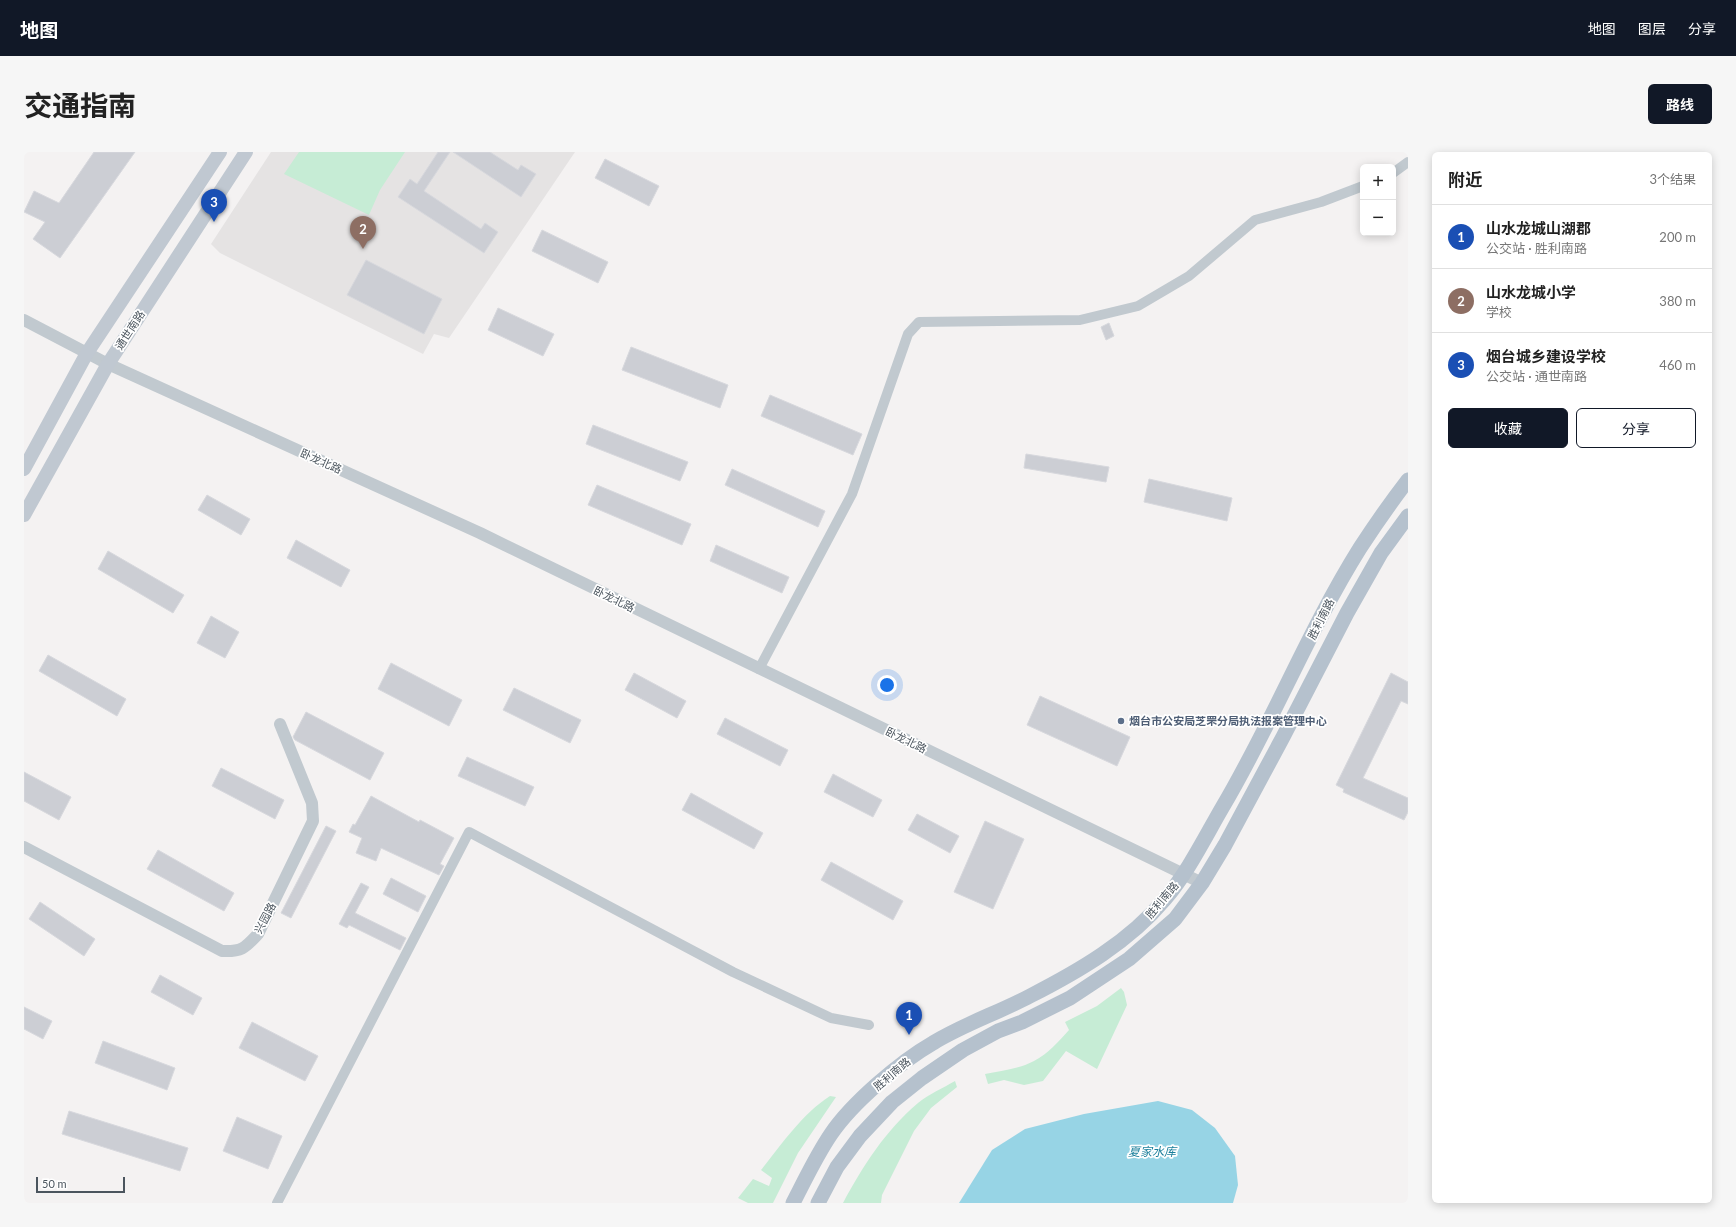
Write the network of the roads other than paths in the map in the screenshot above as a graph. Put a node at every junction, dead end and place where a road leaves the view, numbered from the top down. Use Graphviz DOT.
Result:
graph roads {
  1 [pos="220,152"];
  2 [pos="246,152"];
  3 [pos="1408,162"];
  4 [pos="1396,171"];
  5 [pos="1360,187"];
  6 [pos="24,320"];
  7 [pos="87,353"];
  8 [pos="108,364"];
  9 [pos="24,469"];
  10 [pos="1408,480"];
  11 [pos="24,514"];
  12 [pos="1408,516"];
  13 [pos="759,669"];
  14 [pos="280,724"];
  15 [pos="24,847"];
  16 [pos="1183,874"];
  17 [pos="1202,883"];
  18 [pos="869,1025"];
  19 [pos="277,1203"];
  20 [pos="793,1203"];
  21 [pos="818,1203"];
  1 -- 7 [label="main road, 通世南路"];
  2 -- 8 [label="main road, 通世南路"];
  3 -- 4 [label="street"];
  5 -- 13 [label="street"];
  6 -- 7 [label="street, 卧龙北路"];
  7 -- 8 [label="street, 卧龙北路"];
  7 -- 9 [label="main road, 通世南路"];
  8 -- 11 [label="main road, 通世南路"];
  8 -- 13 [label="street, 卧龙北路"];
  10 -- 16 [label="main road, 胜利南路"];
  12 -- 17 [label="main road, 胜利南路"];
  13 -- 16 [label="street, 卧龙北路"];
  14 -- 15 [label="street, 兴园路"];
  16 -- 17 [label="street, 卧龙北路"];
  16 -- 20 [label="main road, 胜利南路"];
  17 -- 21 [label="main road, 胜利南路"];
  18 -- 19 [label="street"];
}
